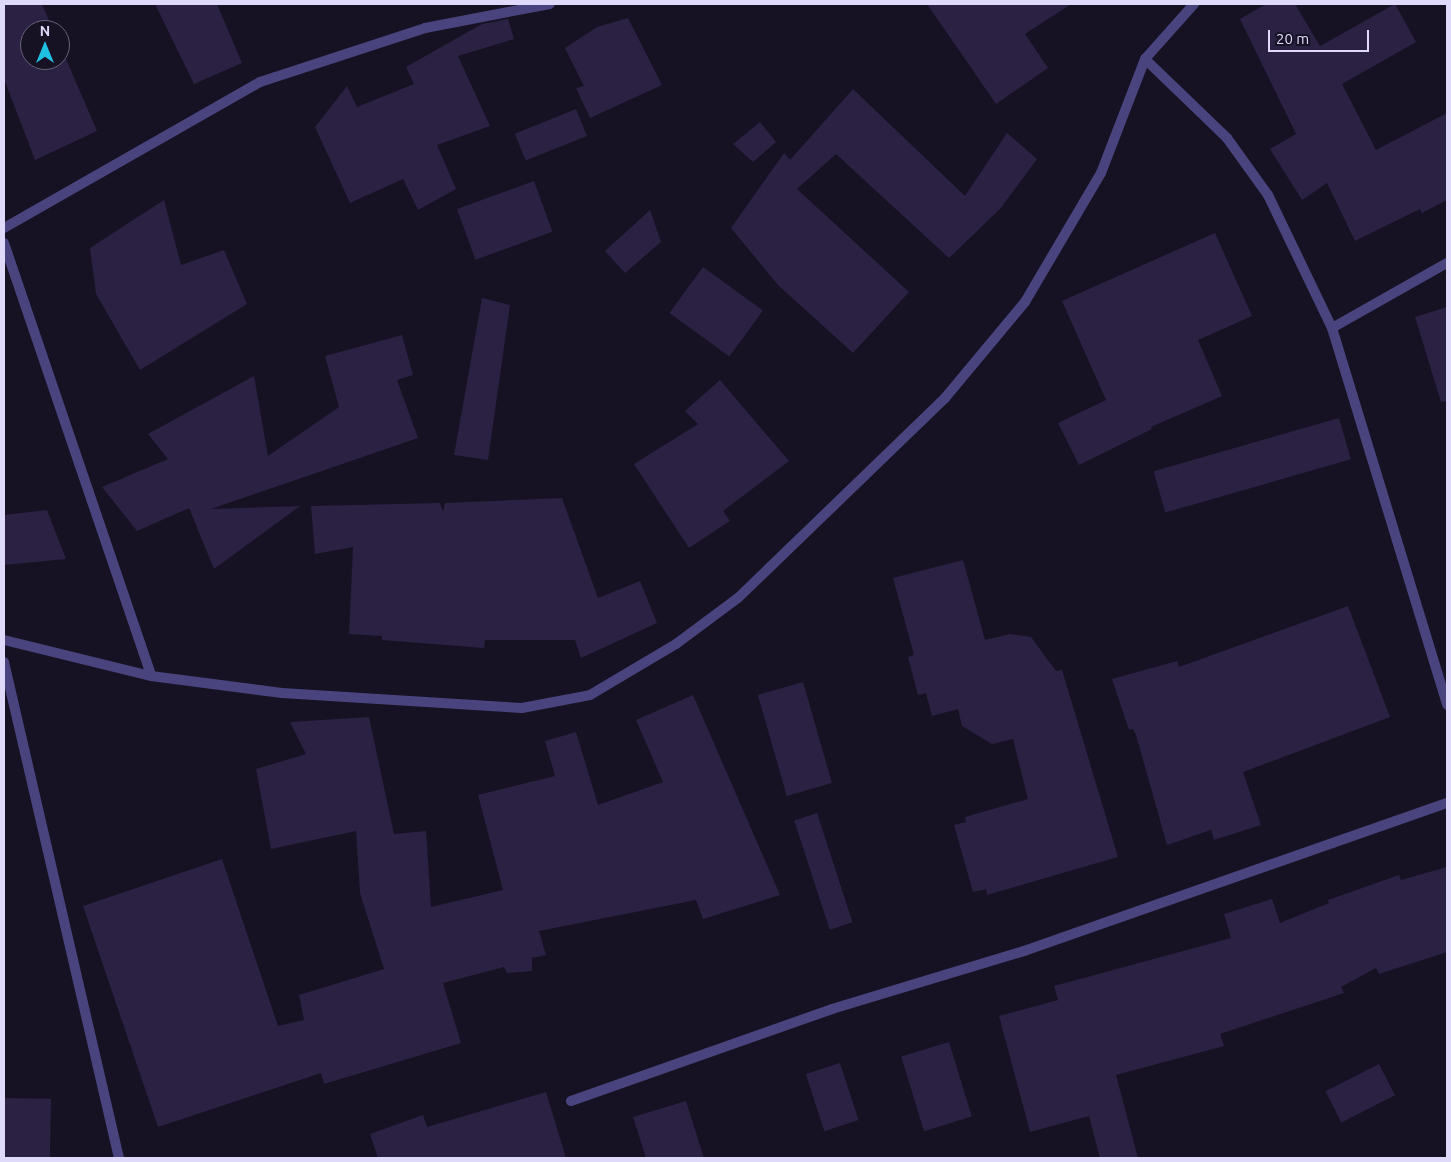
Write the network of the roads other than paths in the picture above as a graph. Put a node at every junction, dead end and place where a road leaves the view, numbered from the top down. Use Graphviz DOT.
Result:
graph roads {
  1 [pos="550,4"];
  2 [pos="1194,4"];
  3 [pos="1145,59"];
  4 [pos="4,228"];
  5 [pos="4,243"];
  6 [pos="1447,263"];
  7 [pos="1332,328"];
  8 [pos="4,640"];
  9 [pos="4,662"];
  10 [pos="151,676"];
  11 [pos="1447,705"];
  12 [pos="1447,803"];
  13 [pos="572,1101"];
  14 [pos="118,1158"];
  1 -- 4 [label="street"];
  2 -- 3 [label="street"];
  3 -- 7 [label="street"];
  3 -- 10 [label="street"];
  5 -- 10 [label="street"];
  6 -- 7 [label="street"];
  7 -- 11 [label="street"];
  8 -- 10 [label="street"];
  9 -- 14 [label="street"];
  12 -- 13 [label="street"];
}
